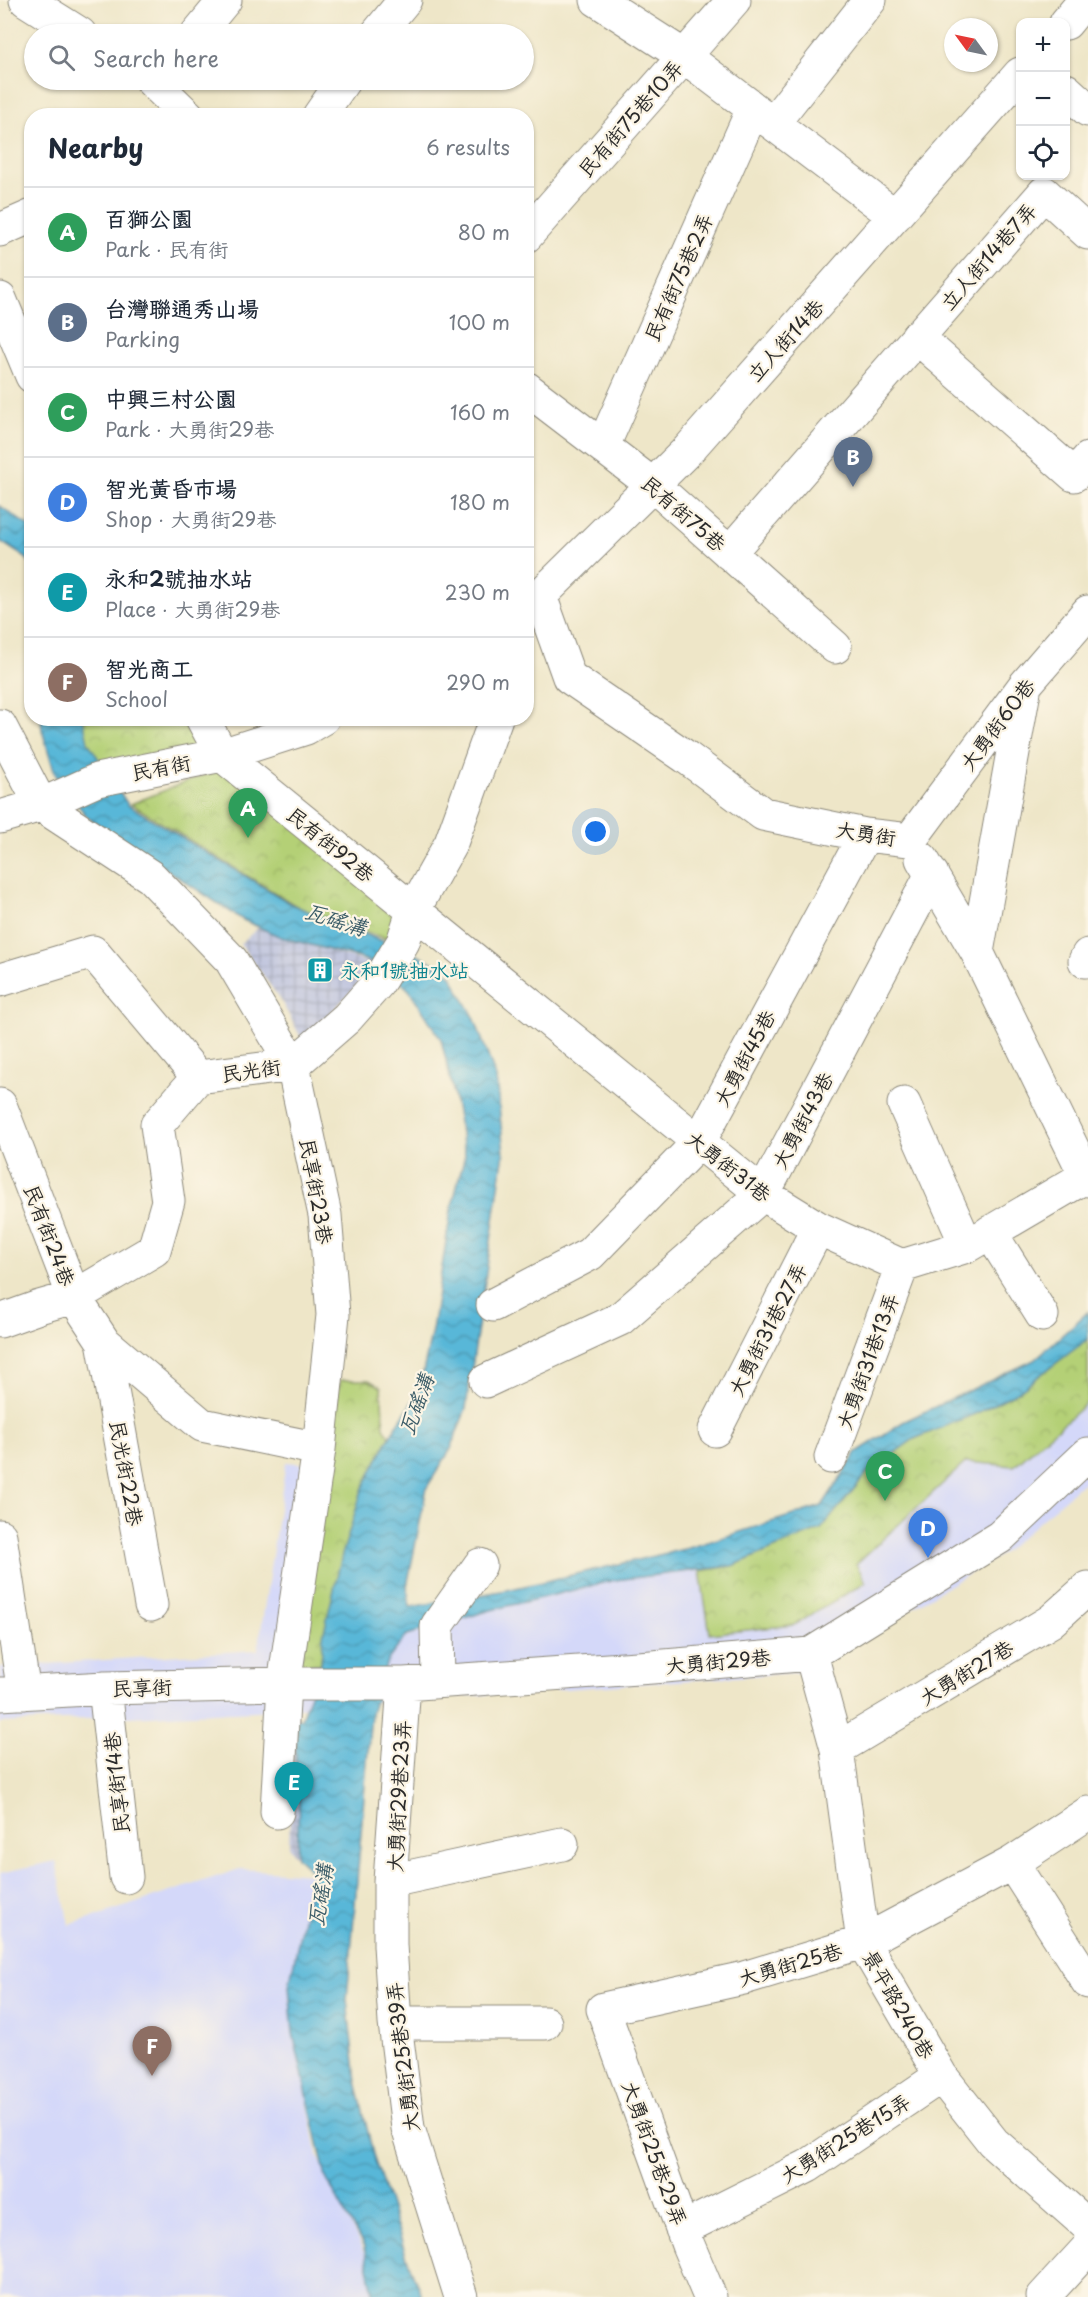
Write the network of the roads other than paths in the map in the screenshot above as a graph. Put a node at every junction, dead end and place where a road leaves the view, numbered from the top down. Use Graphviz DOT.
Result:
graph roads {
  1 [pos="21,0"];
  2 [pos="26,0"];
  3 [pos="225,0"];
  4 [pos="405,0"];
  5 [pos="597,0"];
  6 [pos="734,0"];
  7 [pos="870,0"];
  8 [pos="1085,0"];
  9 [pos="0,2"];
  10 [pos="1069,18"];
  11 [pos="64,24"];
  12 [pos="205,24"];
  13 [pos="385,24"];
  14 [pos="684,56"];
  15 [pos="1016,79"];
  16 [pos="164,90"];
  17 [pos="337,90"];
  18 [pos="1070,94"];
  19 [pos="181,108"];
  20 [pos="325,108"];
  21 [pos="1088,110"];
  22 [pos="763,116"];
  23 [pos="895,216"];
  24 [pos="24,220"];
  25 [pos="534,227"];
  26 [pos="0,230"];
  27 [pos="1088,232"];
  28 [pos="0,299"];
  29 [pos="917,337"];
  30 [pos="24,356"];
  31 [pos="534,393"];
  32 [pos="603,446"];
  33 [pos="1088,459"];
  34 [pos="653,485"];
  35 [pos="729,553"];
  36 [pos="534,599"];
  37 [pos="534,602"];
  38 [pos="1088,612"];
  39 [pos="835,647"];
  40 [pos="1025,685"];
  41 [pos="0,726"];
  42 [pos="206,726"];
  43 [pos="309,726"];
  44 [pos="493,726"];
  45 [pos="222,755"];
  46 [pos="41,805"];
  47 [pos="0,817"];
  48 [pos="865,835"];
  49 [pos="910,840"];
  50 [pos="932,874"];
  51 [pos="413,911"];
  52 [pos="977,952"];
  53 [pos="0,980"];
  54 [pos="293,1065"];
  55 [pos="198,1077"];
  56 [pos="904,1104"];
  57 [pos="0,1105"];
  58 [pos="699,1142"];
  59 [pos="1087,1178"];
  60 [pos="763,1194"];
  61 [pos="818,1228"];
  62 [pos="979,1239"];
  63 [pos="902,1266"];
  64 [pos="74,1297"];
  65 [pos="493,1305"];
  66 [pos="1042,1315"];
  67 [pos="0,1321"];
  68 [pos="102,1341"];
  69 [pos="486,1382"];
  70 [pos="715,1430"];
  71 [pos="319,1449"];
  72 [pos="1088,1454"];
  73 [pos="831,1457"];
  74 [pos="0,1536"];
  75 [pos="480,1564"];
  76 [pos="1088,1588"];
  77 [pos="150,1605"];
  78 [pos="811,1654"];
  79 [pos="438,1681"];
  80 [pos="284,1684"];
  81 [pos="404,1684"];
  82 [pos="105,1688"];
  83 [pos="12,1693"];
  84 [pos="837,1749"];
  85 [pos="277,1812"];
  86 [pos="1088,1813"];
  87 [pos="562,1844"];
  88 [pos="1012,1863"];
  89 [pos="126,1877"];
  90 [pos="390,1881"];
  91 [pos="863,1942"];
  92 [pos="1088,1982"];
  93 [pos="603,2009"];
  94 [pos="545,2023"];
  95 [pos="395,2024"];
  96 [pos="941,2076"];
  97 [pos="1088,2226"];
  98 [pos="682,2229"];
  99 [pos="1088,2248"];
  100 [pos="461,2297"];
  101 [pos="711,2297"];
  102 [pos="1043,2297"];
  1 -- 9 [label="street"];
  2 -- 11 [label="street"];
  3 -- 12 [label="street"];
  4 -- 13 [label="street"];
  5 -- 14 [label="street"];
  6 -- 14 [label="street, 民有街75巷10弄"];
  7 -- 22 [label="street, 民有街75巷2弄"];
  8 -- 10 [label="street"];
  14 -- 22 [label="street"];
  14 -- 25 [label="street, 民有街75巷10弄"];
  15 -- 23 [label="street, 立人街14巷"];
  16 -- 19 [label="street"];
  17 -- 20 [label="street"];
  18 -- 21 [label="street"];
  22 -- 23 [label="street"];
  22 -- 32 [label="street, 民有街75巷2弄"];
  23 -- 34 [label="street, 立人街14巷"];
  24 -- 26 [label="street"];
  27 -- 29 [label="street, 立人街14巷7弄"];
  28 -- 30 [label="street"];
  29 -- 33 [label="street"];
  29 -- 35 [label="street, 立人街14巷7弄"];
  31 -- 32 [label="street, 民有街75巷"];
  32 -- 34 [label="street, 民有街75巷"];
  34 -- 35 [label="street, 民有街75巷"];
  34 -- 36 [label="street, 立人街14巷"];
  35 -- 39 [label="street, 民有街75巷"];
  37 -- 48 [label="street, 大勇街"];
  38 -- 40 [label="street, 大勇街60巷"];
  40 -- 49 [label="street, 大勇街60巷"];
  40 -- 52 [label="street"];
  41 -- 46 [label="street"];
  42 -- 45 [label="street"];
  43 -- 45 [label="street, 民有街"];
  44 -- 51 [label="street, 民光街"];
  45 -- 46 [label="street, 民有街"];
  45 -- 51 [label="street, 民有街92巷"];
  46 -- 47 [label="street, 民有街"];
  46 -- 54 [label="street, 民享街23巷"];
  48 -- 49 [label="street, 大勇街"];
  48 -- 58 [label="street, 大勇街45巷"];
  49 -- 50 [label="street, 大勇街"];
  50 -- 52 [label="street, 大勇街"];
  50 -- 60 [label="street, 大勇街43巷"];
  51 -- 54 [label="street, 民光街"];
  51 -- 58 [label="street, 大勇街31巷"];
  52 -- 59 [label="street, 大勇街"];
  53 -- 55 [label="street"];
  54 -- 55 [label="street, 民光街"];
  54 -- 71 [label="street, 民享街23巷"];
  55 -- 64 [label="street, 民光街"];
  56 -- 62 [label="street"];
  57 -- 64 [label="street, 民有街24巷"];
  58 -- 60 [label="street, 大勇街31巷"];
  58 -- 65 [label="street, 大勇街45巷"];
  59 -- 62 [label="street"];
  60 -- 61 [label="street, 大勇街31巷"];
  60 -- 69 [label="street, 大勇街43巷"];
  61 -- 63 [label="street, 大勇街31巷"];
  61 -- 70 [label="street, 大勇街31巷27弄"];
  62 -- 63 [label="street"];
  62 -- 66 [label="street"];
  63 -- 73 [label="street, 大勇街31巷13弄"];
  64 -- 67 [label="street, 民光街"];
  64 -- 68 [label="street, 民有街24巷"];
  68 -- 71 [label="street"];
  68 -- 77 [label="street, 民光街22巷"];
  71 -- 80 [label="street, 民享街23巷"];
  72 -- 78 [label="street, 大勇街29巷"];
  74 -- 83 [label="street"];
  75 -- 79 [label="street"];
  76 -- 84 [label="street, 大勇街27巷"];
  78 -- 79 [label="street, 大勇街29巷"];
  78 -- 84 [label="street, 景平路240巷"];
  79 -- 81 [label="street, 大勇街29巷"];
  80 -- 81 [label="street, 大勇街29巷"];
  80 -- 82 [label="street, 民享街"];
  80 -- 85 [label="street, 民享街23巷"];
  81 -- 90 [label="street, 大勇街29巷23弄"];
  82 -- 83 [label="street, 民享街"];
  82 -- 89 [label="street, 民享街14巷"];
  84 -- 91 [label="street, 景平路240巷"];
  86 -- 88 [label="street, 大勇街25巷"];
  87 -- 90 [label="street, 大勇街29巷23弄"];
  88 -- 91 [label="street, 大勇街25巷"];
  88 -- 92 [label="street"];
  90 -- 95 [label="street, 大勇街25巷39弄"];
  91 -- 93 [label="street, 大勇街25巷"];
  91 -- 96 [label="street, 景平路240巷"];
  93 -- 98 [label="street, 大勇街25巷29弄"];
  94 -- 95 [label="street"];
  95 -- 100 [label="street, 大勇街25巷39弄"];
  96 -- 97 [label="street, 景平路240巷"];
  96 -- 98 [label="street, 大勇街25巷15弄"];
  98 -- 101 [label="street, 大勇街25巷29弄"];
  99 -- 102 [label="street"];
}
